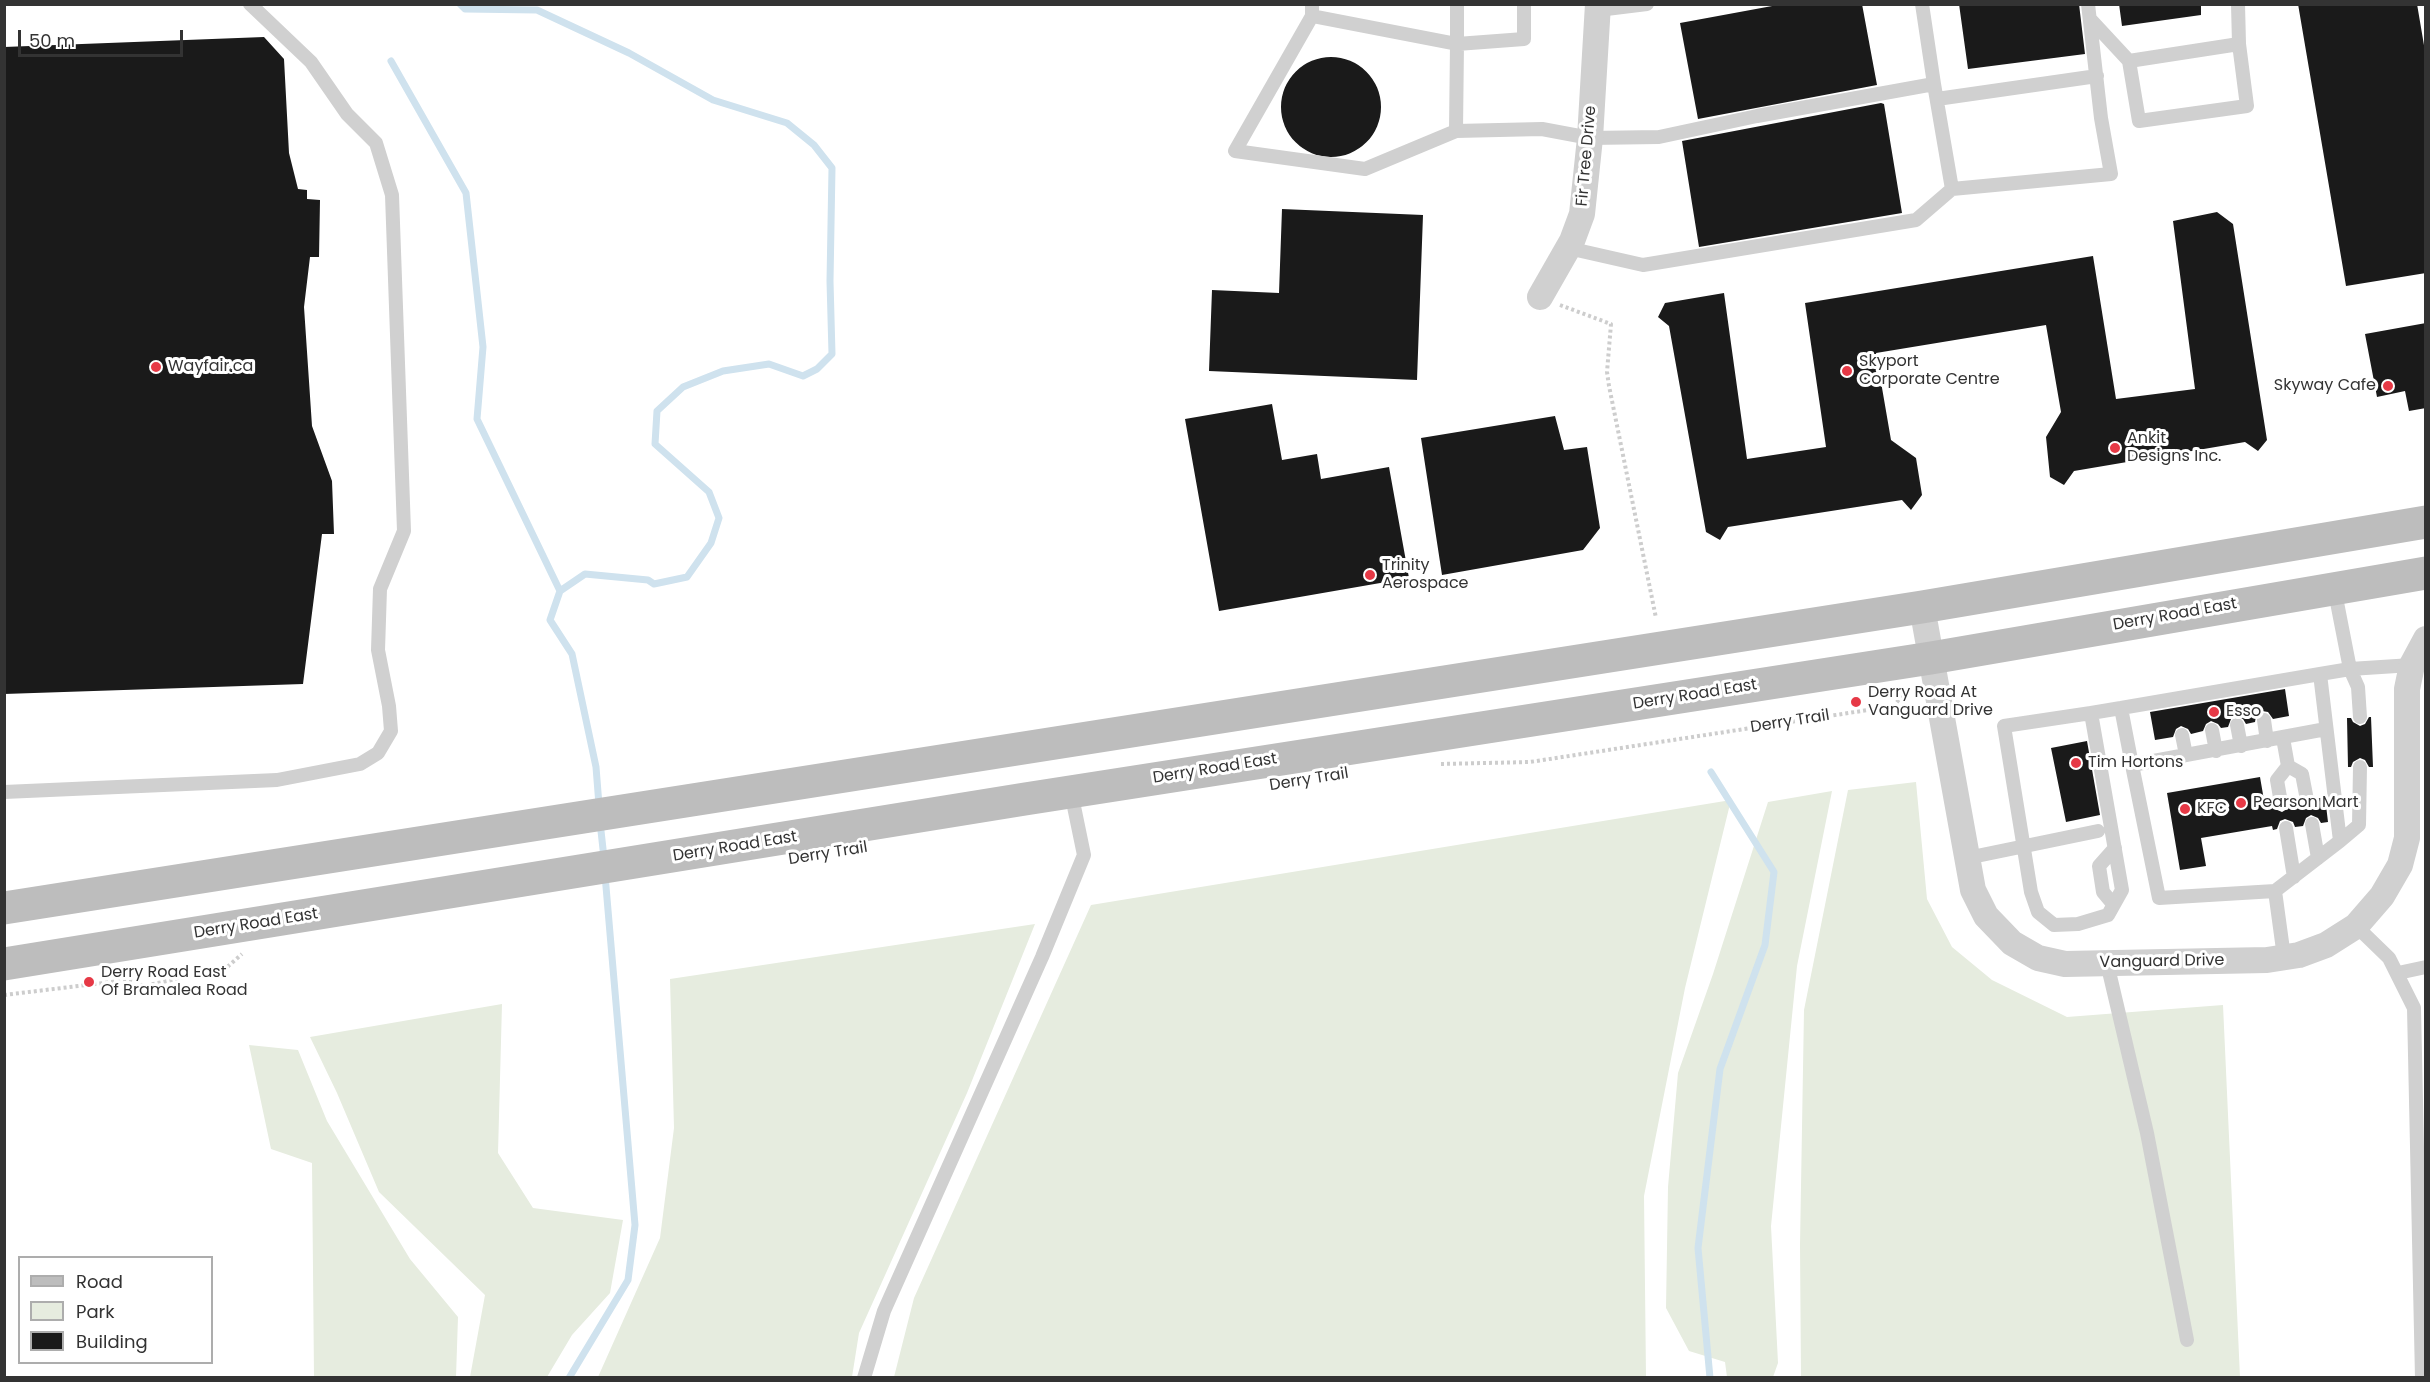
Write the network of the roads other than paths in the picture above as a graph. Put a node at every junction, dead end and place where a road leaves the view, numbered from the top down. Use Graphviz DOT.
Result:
graph roads {
  1 [pos="250,4"];
  2 [pos="1457,4"];
  3 [pos="1524,4"];
  4 [pos="1647,4"];
  5 [pos="1922,4"];
  6 [pos="2088,4"];
  7 [pos="2238,4"];
  8 [pos="1598,7"];
  9 [pos="1312,10"];
  10 [pos="2090,19"];
  11 [pos="1457,44"];
  12 [pos="2239,44"];
  13 [pos="2129,61"];
  14 [pos="2097,76"];
  15 [pos="1934,84"];
  16 [pos="1937,99"];
  17 [pos="1456,131"];
  18 [pos="1590,138"];
  19 [pos="1952,189"];
  20 [pos="1568,248"];
  21 [pos="1540,297"];
  22 [pos="2426,522"];
  23 [pos="2426,573"];
  24 [pos="2334,587"];
  25 [pos="1922,607"];
  26 [pos="2426,639"];
  27 [pos="1932,658"];
  28 [pos="2412,665"];
  29 [pos="2350,669"];
  30 [pos="2320,674"];
  31 [pos="2121,708"];
  32 [pos="2091,713"];
  33 [pos="2360,717"];
  34 [pos="2264,720"];
  35 [pos="2238,725"];
  36 [pos="2326,729"];
  37 [pos="2212,730"];
  38 [pos="2182,735"];
  39 [pos="2283,738"];
  40 [pos="2267,741"];
  41 [pos="2241,746"];
  42 [pos="2216,751"];
  43 [pos="2186,755"];
  44 [pos="2132,765"];
  45 [pos="2288,766"];
  46 [pos="2360,767"];
  47 [pos="4,792"];
  48 [pos="1071,792"];
  49 [pos="2307,800"];
  50 [pos="2281,803"];
  51 [pos="2312,824"];
  52 [pos="2286,828"];
  53 [pos="2098,831"];
  54 [pos="2340,841"];
  55 [pos="2022,846"];
  56 [pos="1966,858"];
  57 [pos="2318,858"];
  58 [pos="2294,877"];
  59 [pos="2275,891"];
  60 [pos="4,908"];
  61 [pos="2356,926"];
  62 [pos="2284,957"];
  63 [pos="2107,963"];
  64 [pos="4,964"];
  65 [pos="2426,967"];
  66 [pos="2398,974"];
  67 [pos="2187,1340"];
  68 [pos="864,1377"];
  69 [pos="2422,1377"];
  1 -- 47 [label="lane"];
  2 -- 11 [label="lane"];
  3 -- 11 [label="lane"];
  4 -- 8 [label="lane"];
  5 -- 15 [label="lane"];
  6 -- 10 [label="lane"];
  7 -- 12 [label="lane"];
  8 -- 18 [label="street, Fir Tree Drive"];
  9 -- 11 [label="lane"];
  9 -- 17 [label="lane"];
  10 -- 13 [label="lane"];
  10 -- 14 [label="lane"];
  11 -- 17 [label="lane"];
  12 -- 13 [label="lane"];
  12 -- 13 [label="lane"];
  14 -- 16 [label="lane"];
  14 -- 19 [label="lane"];
  15 -- 16 [label="lane"];
  15 -- 18 [label="lane"];
  16 -- 19 [label="lane"];
  17 -- 18 [label="lane"];
  18 -- 20 [label="street, Fir Tree Drive"];
  19 -- 20 [label="lane"];
  20 -- 21 [label="street, Fir Tree Drive"];
  22 -- 25 [label="main road"];
  23 -- 24 [label="main road, Derry Road East"];
  24 -- 27 [label="main road, Derry Road East"];
  24 -- 29 [label="lane"];
  25 -- 27 [label="street, Vanguard Drive"];
  25 -- 60 [label="main road"];
  26 -- 28 [label="street, Vanguard Drive"];
  27 -- 48 [label="main road, Derry Road East"];
  27 -- 56 [label="street, Vanguard Drive"];
  28 -- 29 [label="lane"];
  28 -- 61 [label="street, Vanguard Drive"];
  29 -- 30 [label="lane"];
  29 -- 33 [label="lane"];
  30 -- 31 [label="lane"];
  30 -- 36 [label="lane"];
  31 -- 32 [label="lane"];
  31 -- 44 [label="lane"];
  32 -- 55 [label="lane"];
  32 -- 55 [label="lane"];
  34 -- 40 [label="lane"];
  35 -- 41 [label="lane"];
  36 -- 39 [label="lane"];
  36 -- 54 [label="lane"];
  37 -- 42 [label="lane"];
  38 -- 43 [label="lane"];
  39 -- 40 [label="lane"];
  39 -- 45 [label="lane"];
  40 -- 41 [label="lane"];
  41 -- 42 [label="lane"];
  42 -- 43 [label="lane"];
  43 -- 44 [label="lane"];
  44 -- 59 [label="lane"];
  45 -- 49 [label="lane"];
  45 -- 50 [label="lane"];
  46 -- 54 [label="lane"];
  48 -- 64 [label="main road, Derry Road East"];
  48 -- 68 [label="lane"];
  51 -- 57 [label="lane"];
  52 -- 58 [label="lane"];
  53 -- 55 [label="lane"];
  54 -- 57 [label="lane"];
  55 -- 56 [label="lane"];
  56 -- 63 [label="street, Vanguard Drive"];
  57 -- 58 [label="lane"];
  58 -- 59 [label="lane"];
  59 -- 62 [label="lane"];
  61 -- 62 [label="street, Vanguard Drive"];
  61 -- 66 [label="lane"];
  62 -- 63 [label="street, Vanguard Drive"];
  63 -- 67 [label="lane"];
  65 -- 66 [label="lane"];
  66 -- 69 [label="lane"];
}
